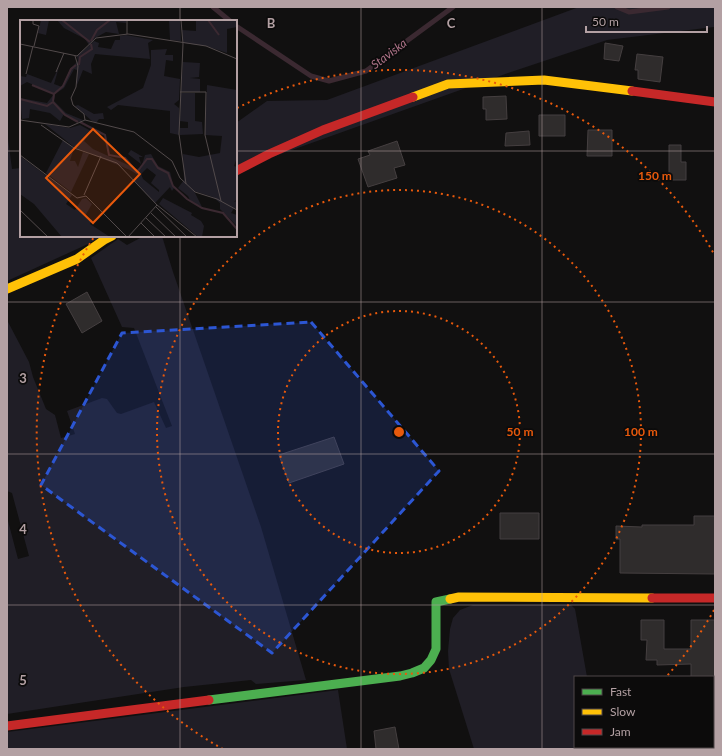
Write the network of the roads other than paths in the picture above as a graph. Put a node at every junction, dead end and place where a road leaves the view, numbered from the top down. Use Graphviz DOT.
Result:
graph roads {
  1 [pos="715,102"];
  2 [pos="237,170"];
  3 [pos="110,237"];
  4 [pos="7,289"];
  5 [pos="715,598"];
  6 [pos="7,726"];
  1 -- 2 [label="street"];
  3 -- 4 [label="street"];
  5 -- 6 [label="street"];
}
